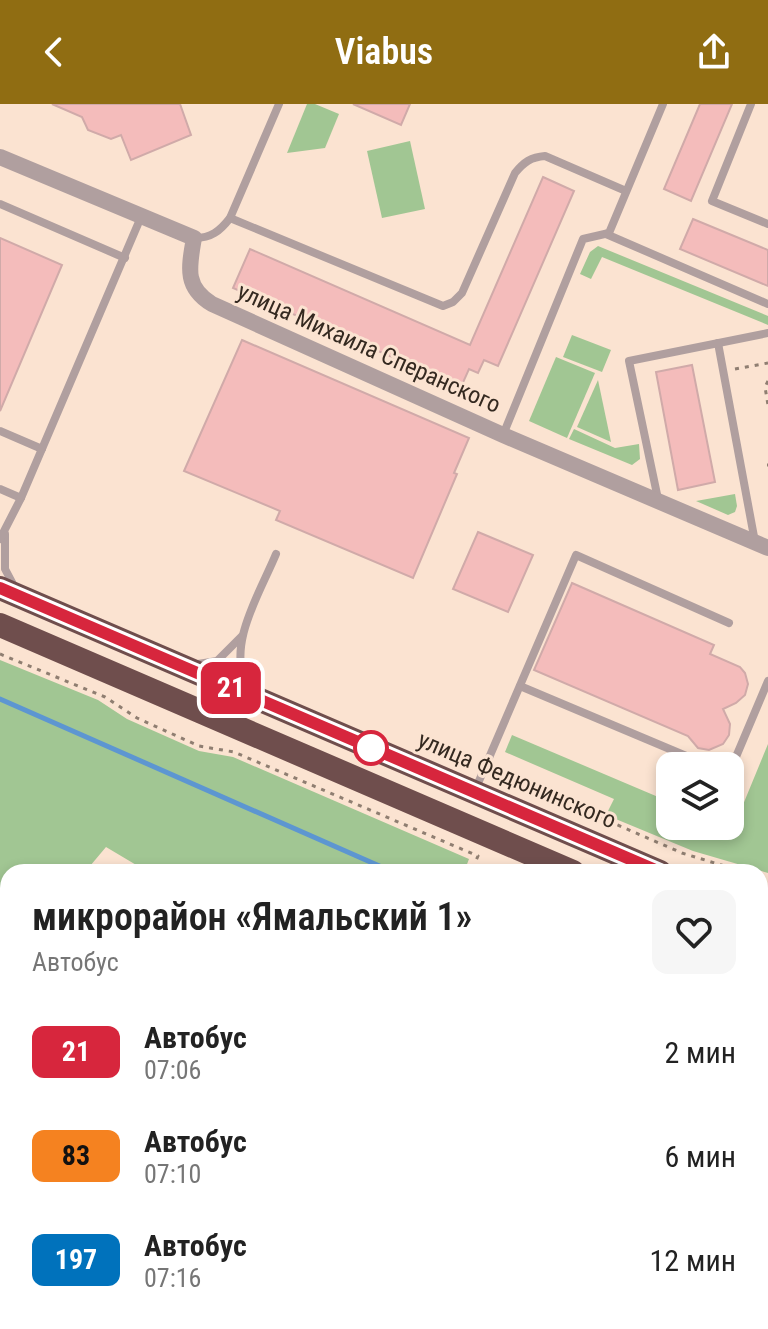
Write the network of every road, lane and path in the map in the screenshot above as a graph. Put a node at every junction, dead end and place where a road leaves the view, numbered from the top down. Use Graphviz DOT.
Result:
graph roads {
  1 [pos="279,104"];
  2 [pos="663,104"];
  3 [pos="751,104"];
  4 [pos="0,157"];
  5 [pos="626,191"];
  6 [pos="0,204"];
  7 [pos="141,217"];
  8 [pos="230,218"];
  9 [pos="768,224"];
  10 [pos="606,234"];
  11 [pos="194,238"];
  12 [pos="125,258"];
  13 [pos="768,304"];
  14 [pos="768,333"];
  15 [pos="718,343"];
  16 [pos="768,363"];
  17 [pos="724,371"];
  18 [pos="768,381"];
  19 [pos="768,405"];
  20 [pos="0,431"];
  21 [pos="503,435"];
  22 [pos="42,449"];
  23 [pos="0,489"];
  24 [pos="21,498"];
  25 [pos="658,499"];
  26 [pos="3,536"];
  27 [pos="762,546"];
  28 [pos="276,554"];
  29 [pos="0,588"];
  30 [pos="29,600"];
  31 [pos="729,623"];
  32 [pos="0,625"];
  33 [pos="244,632"];
  34 [pos="0,654"];
  35 [pos="170,661"];
  36 [pos="768,681"];
  37 [pos="520,686"];
  38 [pos="258,699"];
  39 [pos="677,752"];
  40 [pos="738,752"];
  41 [pos="474,792"];
  42 [pos="590,813"];
  43 [pos="474,864"];
  44 [pos="554,864"];
  45 [pos="641,864"];
  46 [pos="718,864"];
  1 -- 8 [label="lane"];
  2 -- 5 [label="lane"];
  3 -- 9 [label="lane"];
  4 -- 7 [label="street"];
  5 -- 8 [label="lane"];
  5 -- 10 [label="lane"];
  6 -- 12 [label="lane"];
  7 -- 11 [label="street"];
  7 -- 12 [label="lane"];
  8 -- 11 [label="lane"];
  10 -- 13 [label="lane"];
  10 -- 21 [label="lane"];
  11 -- 21 [label="street, улица Михаила Сперанского"];
  12 -- 22 [label="lane"];
  14 -- 15 [label="lane"];
  15 -- 17 [label="lane"];
  15 -- 25 [label="lane"];
  16 -- 17 [label="path"];
  17 -- 27 [label="lane"];
  18 -- 19 [label="path"];
  20 -- 22 [label="lane"];
  21 -- 25 [label="street, улица Михаила Сперанского"];
  22 -- 24 [label="lane"];
  23 -- 24 [label="lane"];
  24 -- 26 [label="lane"];
  25 -- 27 [label="street, улица Михаила Сперанского"];
  26 -- 30 [label="lane"];
  28 -- 33 [label="lane"];
  29 -- 30 [label="highway, улица Федюнинского"];
  30 -- 35 [label="highway, улица Федюнинского"];
  31 -- 37 [label="lane"];
  32 -- 44 [label="highway"];
  33 -- 35 [label="lane"];
  33 -- 38 [label="lane"];
  34 -- 43 [label="path"];
  35 -- 38 [label="highway, улица Федюнинского"];
  36 -- 40 [label="lane"];
  37 -- 39 [label="lane"];
  37 -- 41 [label="lane"];
  38 -- 41 [label="highway, улица Федюнинского"];
  41 -- 45 [label="highway, улица Федюнинского"];
  42 -- 46 [label="path"];
}
